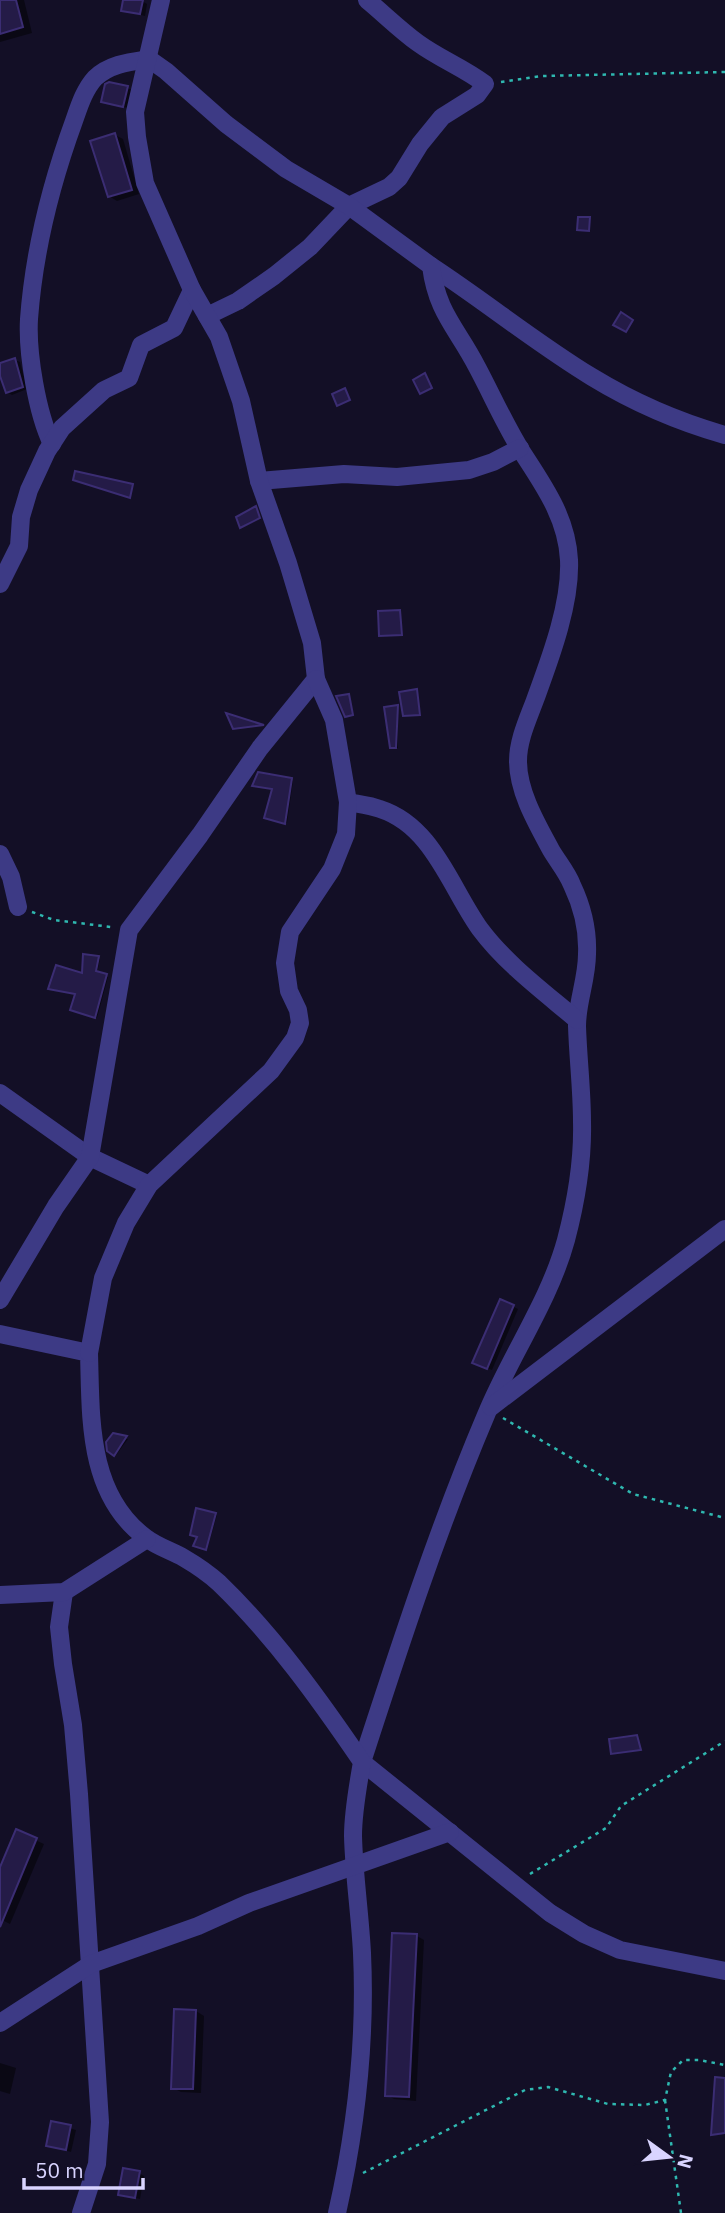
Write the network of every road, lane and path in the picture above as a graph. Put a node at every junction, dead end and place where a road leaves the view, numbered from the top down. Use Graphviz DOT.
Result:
graph roads {
  1 [pos="162,0"];
  2 [pos="367,0"];
  3 [pos="149,59"];
  4 [pos="725,72"];
  5 [pos="485,84"];
  6 [pos="349,206"];
  7 [pos="432,266"];
  8 [pos="192,290"];
  9 [pos="207,316"];
  10 [pos="725,435"];
  11 [pos="52,444"];
  12 [pos="520,448"];
  13 [pos="259,481"];
  14 [pos="0,584"];
  15 [pos="316,679"];
  16 [pos="348,802"];
  17 [pos="0,854"];
  18 [pos="18,906"];
  19 [pos="129,930"];
  20 [pos="577,1020"];
  21 [pos="0,1093"];
  22 [pos="90,1157"];
  23 [pos="149,1185"];
  24 [pos="725,1229"];
  25 [pos="0,1300"];
  26 [pos="0,1334"];
  27 [pos="89,1353"];
  28 [pos="488,1409"];
  29 [pos="725,1518"];
  30 [pos="147,1539"];
  31 [pos="64,1592"];
  32 [pos="0,1595"];
  33 [pos="725,1741"];
  34 [pos="362,1762"];
  35 [pos="450,1832"];
  36 [pos="355,1866"];
  37 [pos="515,1883"];
  38 [pos="91,1964"];
  39 [pos="725,1971"];
  40 [pos="0,2023"];
  41 [pos="725,2065"];
  42 [pos="665,2100"];
  43 [pos="344,2183"];
  44 [pos="81,2213"];
  45 [pos="337,2213"];
  46 [pos="681,2213"];
  1 -- 3 [label="street"];
  2 -- 5 [label="street"];
  3 -- 6 [label="street"];
  3 -- 8 [label="street"];
  3 -- 11 [label="street"];
  4 -- 5 [label="path"];
  5 -- 6 [label="street"];
  6 -- 7 [label="street"];
  6 -- 9 [label="street"];
  7 -- 10 [label="street"];
  7 -- 12 [label="street"];
  8 -- 9 [label="street"];
  8 -- 11 [label="street"];
  9 -- 13 [label="street"];
  11 -- 14 [label="street"];
  12 -- 13 [label="street"];
  12 -- 20 [label="street"];
  13 -- 15 [label="street"];
  15 -- 16 [label="street"];
  15 -- 19 [label="street"];
  16 -- 20 [label="street"];
  16 -- 23 [label="street"];
  17 -- 18 [label="street"];
  18 -- 19 [label="path"];
  19 -- 22 [label="street"];
  20 -- 28 [label="street"];
  21 -- 22 [label="street"];
  22 -- 23 [label="street"];
  22 -- 25 [label="street"];
  23 -- 27 [label="street"];
  24 -- 28 [label="street"];
  26 -- 27 [label="street"];
  27 -- 30 [label="street"];
  28 -- 29 [label="path"];
  28 -- 34 [label="street"];
  30 -- 31 [label="street"];
  30 -- 34 [label="street"];
  31 -- 32 [label="street"];
  31 -- 38 [label="street"];
  33 -- 37 [label="path"];
  34 -- 35 [label="street"];
  34 -- 36 [label="street"];
  35 -- 36 [label="street"];
  35 -- 37 [label="street"];
  36 -- 38 [label="street"];
  36 -- 43 [label="street"];
  37 -- 39 [label="street"];
  38 -- 40 [label="street"];
  38 -- 44 [label="street"];
  41 -- 42 [label="path"];
  42 -- 43 [label="path"];
  42 -- 46 [label="path"];
  43 -- 45 [label="street"];
}
